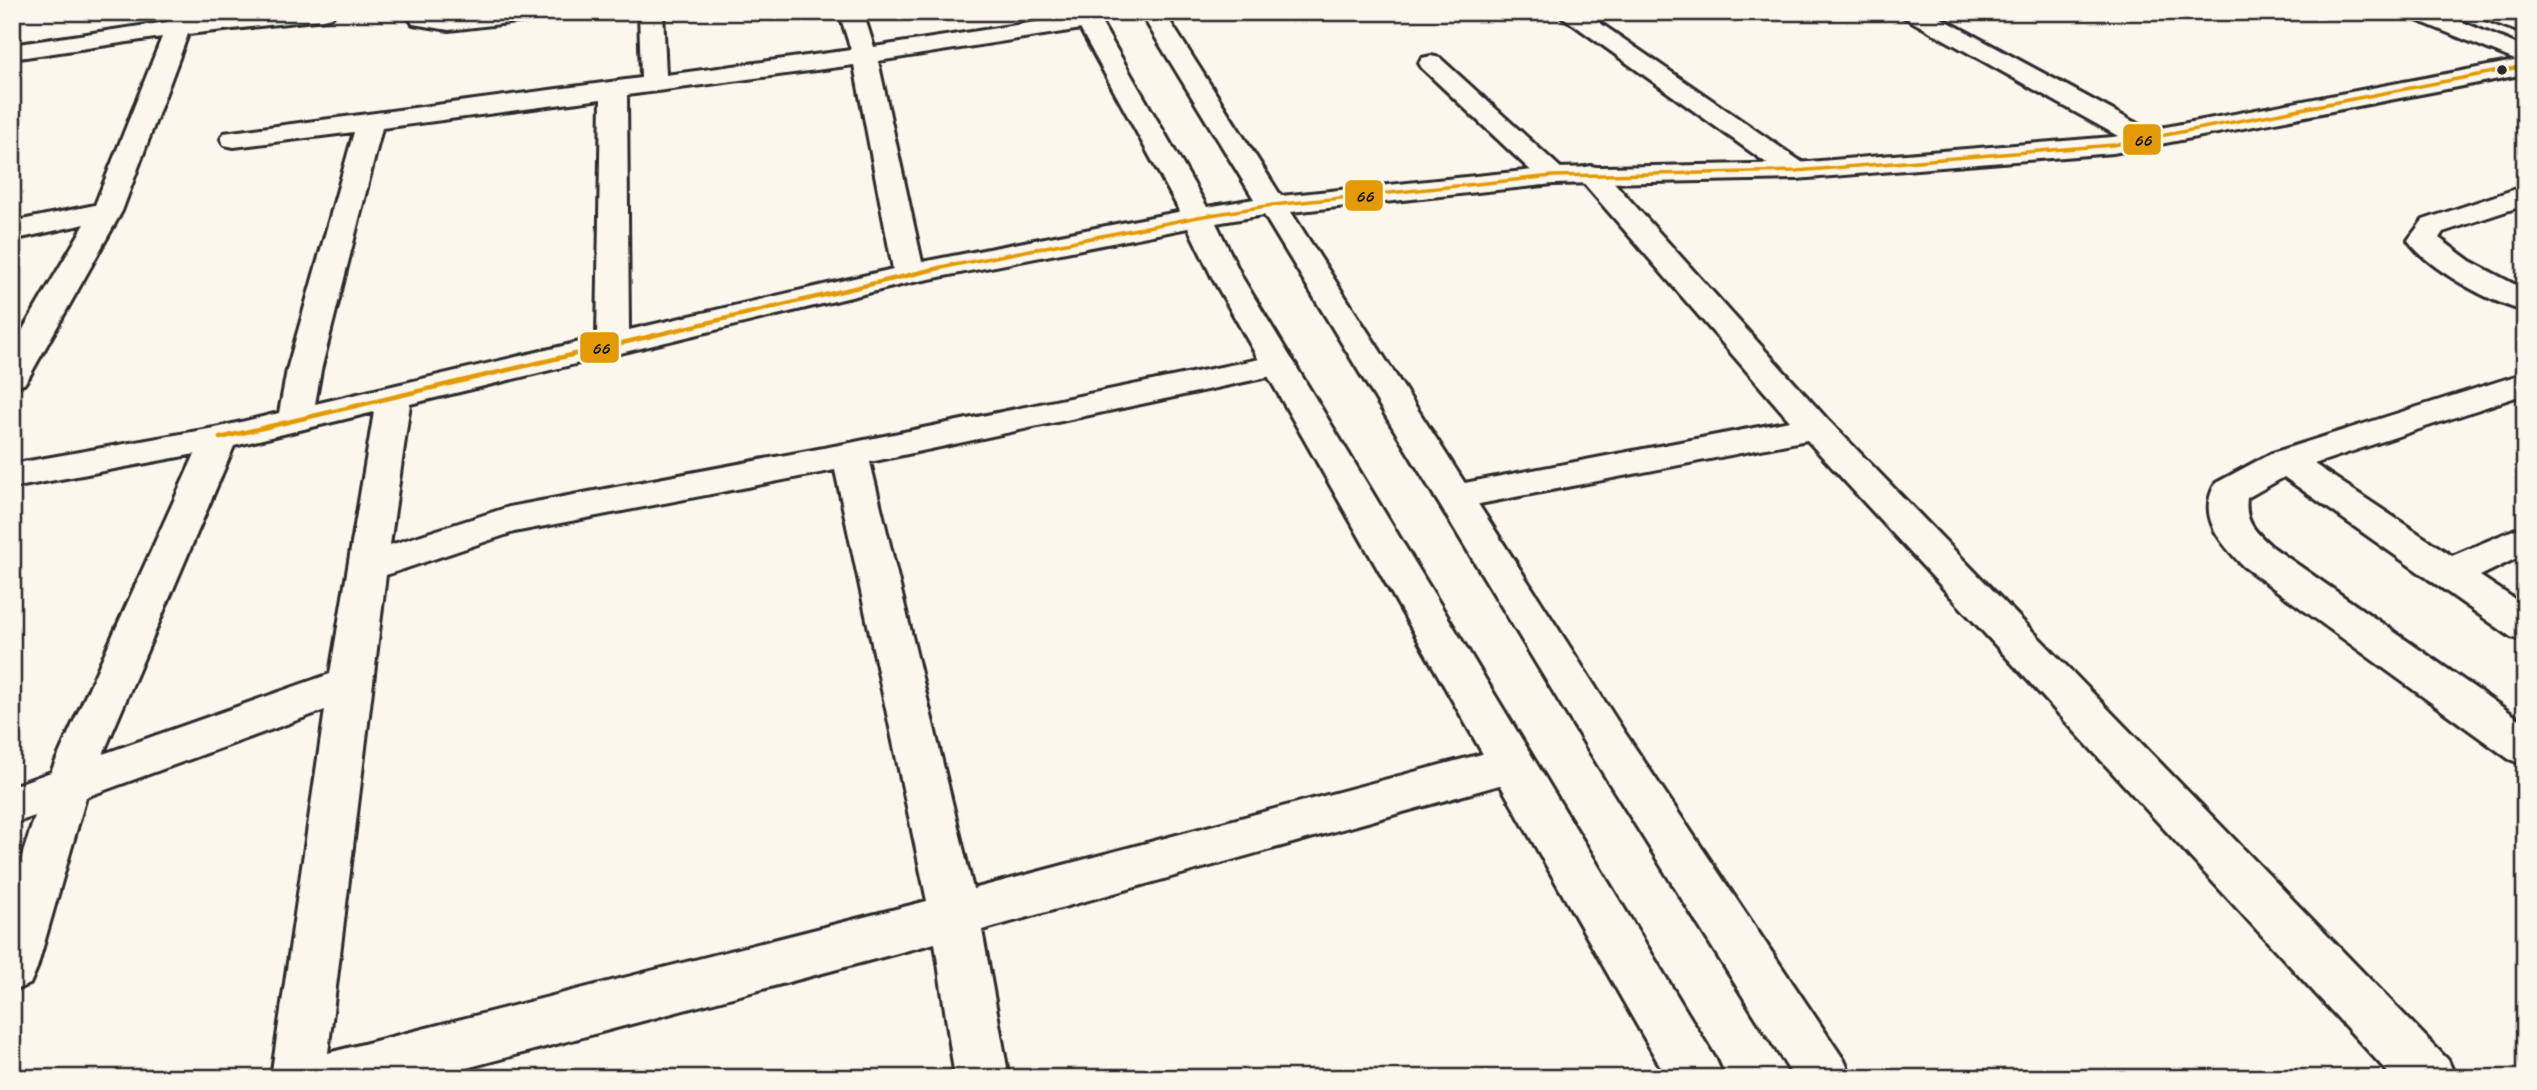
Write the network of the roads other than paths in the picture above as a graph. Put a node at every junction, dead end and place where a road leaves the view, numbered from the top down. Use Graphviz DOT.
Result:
graph roads {
  1 [pos="417,12"];
  2 [pos="544,12"];
  3 [pos="651,12"];
  4 [pos="851,12"];
  5 [pos="1152,12"];
  6 [pos="1568,12"];
  7 [pos="1912,12"];
  8 [pos="2417,12"];
  9 [pos="2488,12"];
  10 [pos="309,13"];
  11 [pos="1085,16"];
  12 [pos="179,20"];
  13 [pos="2525,27"];
  14 [pos="12,52"];
  15 [pos="864,56"];
  16 [pos="2525,57"];
  17 [pos="1432,63"];
  18 [pos="2525,66"];
  19 [pos="654,83"];
  20 [pos="614,89"];
  21 [pos="370,122"];
  22 [pos="234,139"];
  23 [pos="2146,140"];
  24 [pos="1796,171"];
  25 [pos="1572,175"];
  26 [pos="2525,195"];
  27 [pos="1273,205"];
  28 [pos="107,211"];
  29 [pos="1198,217"];
  30 [pos="12,231"];
  31 [pos="909,274"];
  32 [pos="2525,302"];
  33 [pos="613,343"];
  34 [pos="1279,365"];
  35 [pos="12,377"];
  36 [pos="2525,383"];
  37 [pos="394,396"];
  38 [pos="295,419"];
  39 [pos="1815,427"];
  40 [pos="219,438"];
  41 [pos="850,455"];
  42 [pos="2285,461"];
  43 [pos="12,476"];
  44 [pos="1454,497"];
  45 [pos="2525,538"];
  46 [pos="367,567"];
  47 [pos="2449,574"];
  48 [pos="2525,626"];
  49 [pos="351,684"];
  50 [pos="2525,747"];
  51 [pos="1512,764"];
  52 [pos="67,786"];
  53 [pos="12,805"];
  54 [pos="955,916"];
  55 [pos="12,968"];
  56 [pos="298,1078"];
  57 [pos="331,1078"];
  58 [pos="982,1078"];
  59 [pos="1698,1078"];
  60 [pos="1825,1078"];
  61 [pos="2428,1078"];
  1 -- 2 [label="street"];
  3 -- 19 [label="street"];
  4 -- 15 [label="street"];
  5 -- 27 [label="street"];
  6 -- 24 [label="street"];
  7 -- 23 [label="street"];
  8 -- 16 [label="street"];
  9 -- 13 [label="street"];
  10 -- 12 [label="street"];
  11 -- 15 [label="street"];
  11 -- 29 [label="street"];
  12 -- 14 [label="street"];
  12 -- 28 [label="street"];
  15 -- 19 [label="street"];
  15 -- 31 [label="street"];
  17 -- 25 [label="street"];
  18 -- 23 [label="street"];
  19 -- 20 [label="street"];
  20 -- 21 [label="street"];
  20 -- 33 [label="street"];
  21 -- 22 [label="street"];
  21 -- 38 [label="street"];
  23 -- 24 [label="street"];
  24 -- 25 [label="street"];
  25 -- 27 [label="street"];
  25 -- 39 [label="street"];
  26 -- 32 [label="street"];
  27 -- 29 [label="street"];
  27 -- 44 [label="street"];
  28 -- 30 [label="street"];
  28 -- 35 [label="street"];
  29 -- 31 [label="street"];
  29 -- 34 [label="street"];
  31 -- 33 [label="street"];
  33 -- 37 [label="street"];
  34 -- 41 [label="street"];
  34 -- 51 [label="street"];
  36 -- 42 [label="street"];
  37 -- 38 [label="street"];
  37 -- 46 [label="street"];
  38 -- 40 [label="street"];
  39 -- 44 [label="street"];
  39 -- 61 [label="street"];
  40 -- 43 [label="street"];
  40 -- 52 [label="street"];
  41 -- 46 [label="street"];
  41 -- 54 [label="street"];
  42 -- 47 [label="street"];
  42 -- 50 [label="street"];
  44 -- 60 [label="street"];
  45 -- 47 [label="street"];
  46 -- 49 [label="street"];
  47 -- 48 [label="street"];
  49 -- 52 [label="street"];
  49 -- 56 [label="street"];
  51 -- 54 [label="street"];
  51 -- 59 [label="street"];
  52 -- 53 [label="street"];
  52 -- 55 [label="street"];
  54 -- 57 [label="street"];
  54 -- 58 [label="street"];
}
